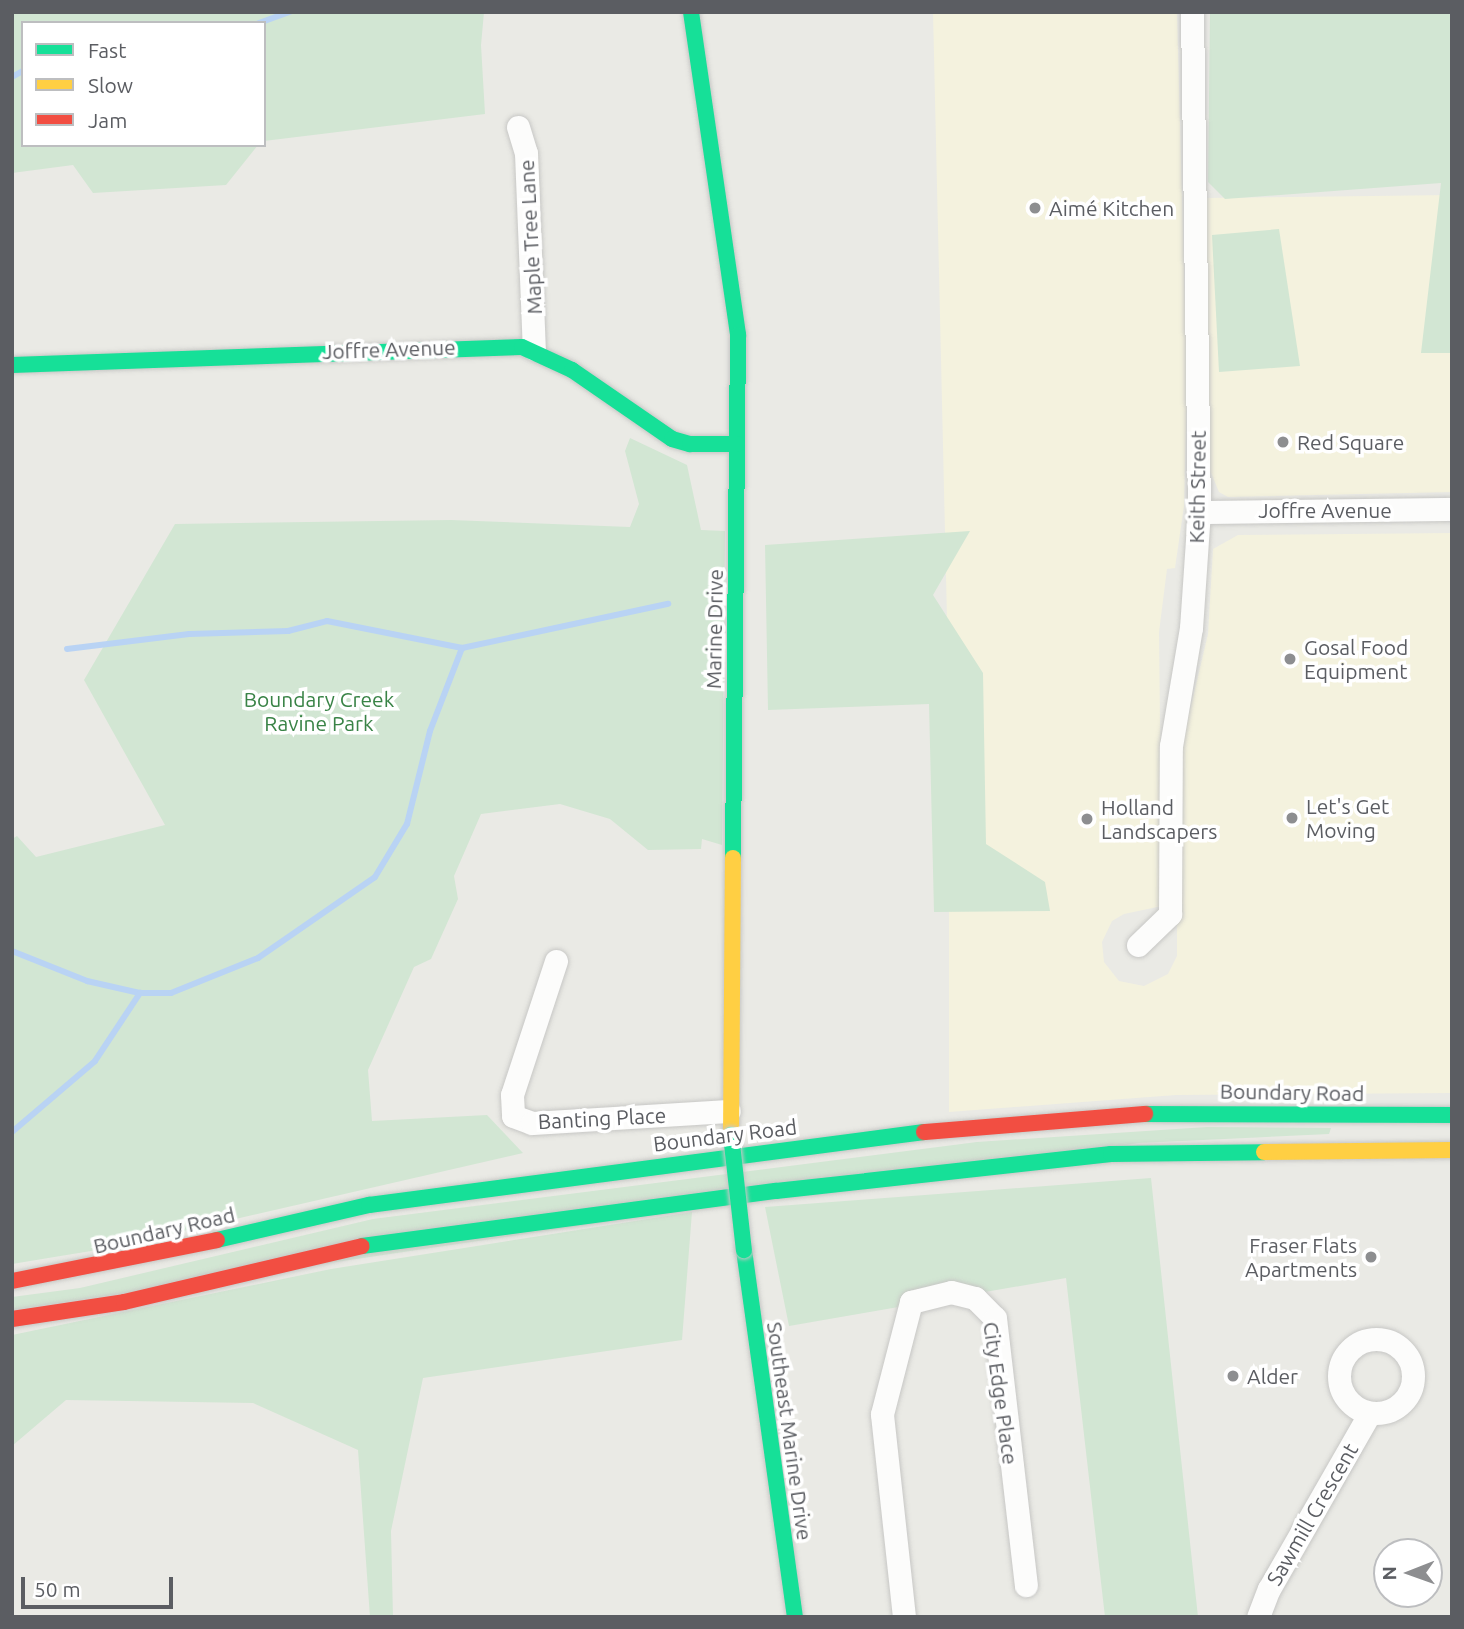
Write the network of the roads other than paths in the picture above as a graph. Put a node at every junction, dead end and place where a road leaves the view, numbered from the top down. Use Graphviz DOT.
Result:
graph roads {
  1 [pos="691,12"];
  2 [pos="1192,12"];
  3 [pos="517,127"];
  4 [pos="534,349"];
  5 [pos="12,365"];
  6 [pos="737,444"];
  7 [pos="1452,509"];
  8 [pos="1199,512"];
  9 [pos="1138,945"];
  10 [pos="555,961"];
  11 [pos="729,1111"];
  12 [pos="1452,1115"];
  13 [pos="1452,1150"];
  14 [pos="744,1250"];
  15 [pos="12,1281"];
  16 [pos="12,1319"];
  17 [pos="1370,1413"];
  18 [pos="1026,1585"];
  19 [pos="795,1617"];
  20 [pos="904,1617"];
  21 [pos="1258,1617"];
  1 -- 6 [label="main road, Marine Drive"];
  2 -- 8 [label="street, Keith Street"];
  3 -- 4 [label="street, Maple Tree Lane"];
  4 -- 5 [label="main road, Joffre Avenue"];
  4 -- 6 [label="main road, Joffre Avenue"];
  6 -- 11 [label="main road, Marine Drive"];
  7 -- 8 [label="street, Joffre Avenue"];
  8 -- 9 [label="street, Keith Street"];
  10 -- 11 [label="street, Banting Place"];
  11 -- 14 [label="main road, Marine Drive, bridge"];
  12 -- 15 [label="main road, Boundary Road"];
  13 -- 16 [label="main road"];
  14 -- 19 [label="main road, Southeast Marine Drive"];
  17 -- 21 [label="street, Sawmill Crescent"];
  18 -- 20 [label="street, City Edge Place"];
}
